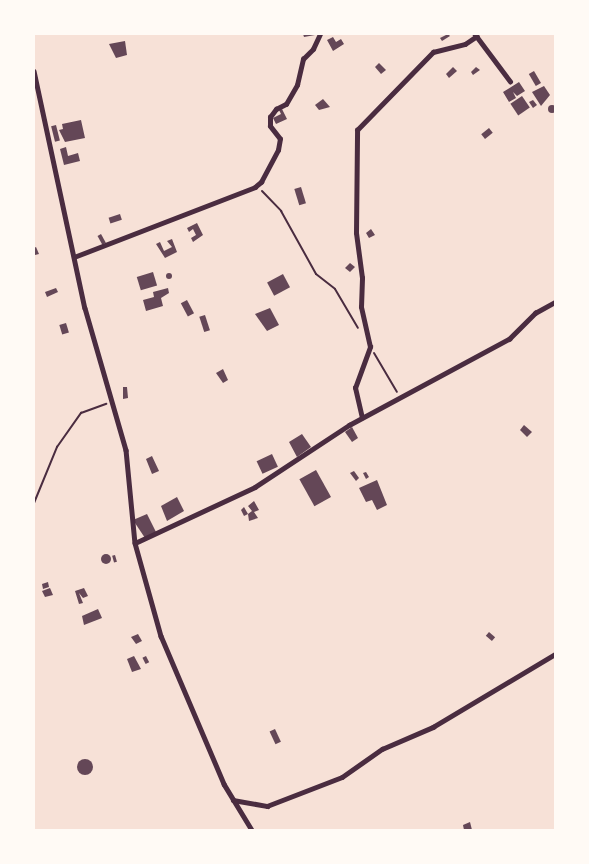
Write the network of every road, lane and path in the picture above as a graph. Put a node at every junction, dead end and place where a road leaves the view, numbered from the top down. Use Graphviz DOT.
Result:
graph roads {
  1 [pos="320,34"];
  2 [pos="476,35"];
  3 [pos="34,71"];
  4 [pos="510,81"];
  5 [pos="255,187"];
  6 [pos="74,257"];
  7 [pos="555,302"];
  8 [pos="360,330"];
  9 [pos="370,347"];
  10 [pos="399,397"];
  11 [pos="111,402"];
  12 [pos="362,418"];
  13 [pos="34,503"];
  14 [pos="135,543"];
  15 [pos="555,654"];
  16 [pos="233,800"];
  17 [pos="252,830"];
  1 -- 5 [label="street"];
  2 -- 4 [label="street"];
  2 -- 9 [label="street"];
  3 -- 6 [label="street"];
  5 -- 6 [label="street"];
  5 -- 8 [label="path"];
  6 -- 11 [label="street"];
  7 -- 10 [label="street"];
  9 -- 10 [label="path"];
  9 -- 12 [label="street"];
  10 -- 12 [label="street"];
  11 -- 13 [label="path"];
  11 -- 14 [label="street"];
  12 -- 14 [label="street"];
  14 -- 16 [label="street"];
  15 -- 16 [label="street"];
  16 -- 17 [label="street"];
}
